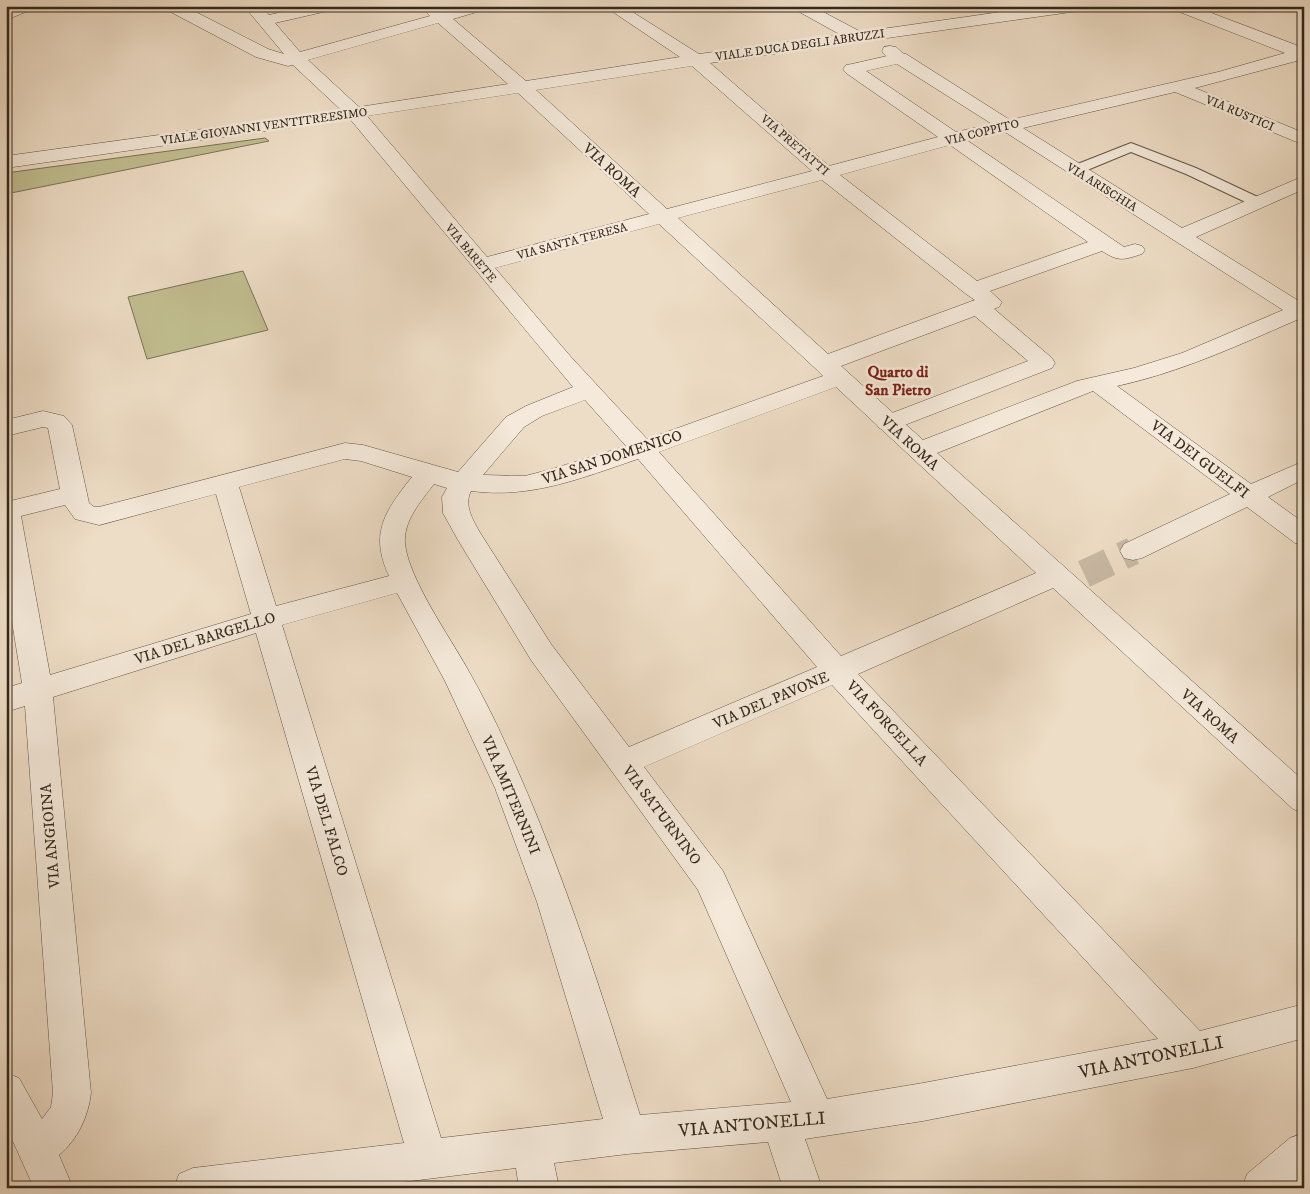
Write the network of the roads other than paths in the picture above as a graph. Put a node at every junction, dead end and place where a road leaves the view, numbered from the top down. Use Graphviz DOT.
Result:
graph roads {
  1 [pos="27,6"];
  2 [pos="171,6"];
  3 [pos="252,6"];
  4 [pos="330,6"];
  5 [pos="481,6"];
  6 [pos="612,6"];
  7 [pos="800,6"];
  8 [pos="1078,6"];
  9 [pos="1178,6"];
  10 [pos="434,12"];
  11 [pos="6,15"];
  12 [pos="265,21"];
  13 [pos="858,37"];
  14 [pos="1303,48"];
  15 [pos="297,59"];
  16 [pos="696,60"];
  17 [pos="1176,86"];
  18 [pos="522,87"];
  19 [pos="356,113"];
  20 [pos="1004,126"];
  21 [pos="952,139"];
  22 [pos="1304,140"];
  23 [pos="6,162"];
  24 [pos="1075,170"];
  25 [pos="826,173"];
  26 [pos="1304,182"];
  27 [pos="1259,203"];
  28 [pos="663,217"];
  29 [pos="1180,236"];
  30 [pos="1104,243"];
  31 [pos="1135,250"];
  32 [pos="481,265"];
  33 [pos="976,298"];
  34 [pos="1302,312"];
  35 [pos="832,371"];
  36 [pos="1097,383"];
  37 [pos="588,390"];
  38 [pos="888,423"];
  39 [pos="6,428"];
  40 [pos="643,449"];
  41 [pos="919,451"];
  42 [pos="1304,469"];
  43 [pos="428,474"];
  44 [pos="225,482"];
  45 [pos="463,482"];
  46 [pos="74,494"];
  47 [pos="1248,495"];
  48 [pos="6,511"];
  49 [pos="1304,536"];
  50 [pos="1133,551"];
  51 [pos="1068,578"];
  52 [pos="405,581"];
  53 [pos="13,591"];
  54 [pos="267,619"];
  55 [pos="837,671"];
  56 [pos="38,689"];
  57 [pos="6,700"];
  58 [pos="623,763"];
  59 [pos="1304,800"];
  60 [pos="1304,1021"];
  61 [pos="1193,1050"];
  62 [pos="6,1091"];
  63 [pos="799,1121"];
  64 [pos="626,1135"];
  65 [pos="532,1146"];
  66 [pos="36,1149"];
  67 [pos="1304,1152"];
  68 [pos="428,1159"];
  69 [pos="54,1188"];
  70 [pos="194,1188"];
  71 [pos="539,1188"];
  72 [pos="803,1188"];
  73 [pos="1261,1188"];
  1 -- 11 [label="street"];
  2 -- 15 [label="street"];
  3 -- 12 [label="street, VIA BARETE"];
  4 -- 12 [label="street"];
  5 -- 10 [label="street"];
  6 -- 16 [label="street, VIA PRETATTI"];
  7 -- 13 [label="street"];
  8 -- 13 [label="street, VIALE DUCA DEGLI ABRUZZI"];
  9 -- 14 [label="street"];
  10 -- 15 [label="street"];
  10 -- 18 [label="street, VIA ROMA"];
  12 -- 15 [label="street, VIA BARETE"];
  13 -- 16 [label="street, VIALE DUCA DEGLI ABRUZZI"];
  14 -- 17 [label="street, VIA COPPITO"];
  15 -- 19 [label="street, VIA BARETE"];
  16 -- 18 [label="street, VIALE DUCA DEGLI ABRUZZI"];
  16 -- 25 [label="street, VIA PRETATTI"];
  17 -- 20 [label="street, VIA COPPITO"];
  17 -- 22 [label="street, VIA RUSTICI"];
  18 -- 19 [label="street, VIALE GIOVANNI VENTITREESIMO"];
  18 -- 28 [label="street, VIA ROMA"];
  19 -- 23 [label="street, VIALE GIOVANNI VENTITREESIMO"];
  19 -- 32 [label="street, VIA BARETE"];
  20 -- 21 [label="street, VIA COPPITO"];
  20 -- 21 [label="street, VIA ARISCHIA"];
  20 -- 24 [label="street, VIA ARISCHIA"];
  21 -- 25 [label="street, VIA COPPITO"];
  21 -- 30 [label="street"];
  24 -- 27 [label="lane"];
  24 -- 29 [label="street, VIA ARISCHIA"];
  25 -- 28 [label="street, VIA COPPITO"];
  25 -- 33 [label="street, VIA PRETATTI"];
  26 -- 27 [label="street"];
  27 -- 29 [label="street"];
  28 -- 32 [label="street, VIA SANTA TERESA"];
  28 -- 35 [label="street, VIA ROMA"];
  29 -- 34 [label="street, VIA ARISCHIA"];
  30 -- 31 [label="street"];
  30 -- 33 [label="street, VIA SAN DOMENICO"];
  32 -- 37 [label="street, VIA BARETE"];
  33 -- 35 [label="street, VIA SAN DOMENICO"];
  33 -- 38 [label="street, VIA PRETATTI"];
  34 -- 36 [label="street"];
  35 -- 38 [label="street, VIA ROMA"];
  35 -- 40 [label="street, VIA SAN DOMENICO"];
  36 -- 41 [label="street"];
  36 -- 47 [label="street, VIA DEI GUELFI"];
  37 -- 40 [label="street, VIA FORCELLA"];
  37 -- 45 [label="street"];
  38 -- 41 [label="street, VIA ROMA"];
  39 -- 46 [label="street"];
  40 -- 45 [label="street, VIA SAN DOMENICO"];
  40 -- 55 [label="street, VIA FORCELLA"];
  41 -- 51 [label="street, VIA ROMA"];
  42 -- 47 [label="street"];
  43 -- 44 [label="street, VIA SAN DOMENICO"];
  43 -- 45 [label="street, VIA SAN DOMENICO"];
  43 -- 52 [label="street, VIA AMITERNINI"];
  44 -- 46 [label="street, VIA SAN DOMENICO"];
  44 -- 54 [label="street, VIA DEL FALCO"];
  45 -- 58 [label="street, VIA SATURNINO"];
  46 -- 48 [label="street"];
  47 -- 49 [label="street, VIA DEI GUELFI"];
  47 -- 50 [label="street"];
  48 -- 53 [label="street, VIA ANGIOINA"];
  51 -- 55 [label="street, VIA DEL PAVONE"];
  51 -- 59 [label="street, VIA ROMA"];
  52 -- 54 [label="street, VIA DEL BARGELLO"];
  52 -- 64 [label="street, VIA AMITERNINI"];
  53 -- 56 [label="street, VIA ANGIOINA"];
  54 -- 56 [label="street, VIA DEL BARGELLO"];
  54 -- 68 [label="street, VIA DEL FALCO"];
  55 -- 58 [label="street, VIA DEL PAVONE"];
  55 -- 61 [label="street, VIA FORCELLA"];
  56 -- 57 [label="street, VIA DEL BARGELLO"];
  56 -- 66 [label="street, VIA ANGIOINA"];
  58 -- 63 [label="street, VIA SATURNINO"];
  60 -- 61 [label="street, VIA ANTONELLI"];
  61 -- 63 [label="street, VIA ANTONELLI"];
  62 -- 66 [label="street"];
  63 -- 64 [label="street, VIA ANTONELLI"];
  63 -- 72 [label="street, VIA SATURNINO"];
  64 -- 65 [label="street, VIA ANTONELLI"];
  65 -- 68 [label="street, VIA ANTONELLI"];
  65 -- 71 [label="street"];
  66 -- 69 [label="street"];
  67 -- 73 [label="street"];
  68 -- 70 [label="street, VIA ANTONELLI"];
}
